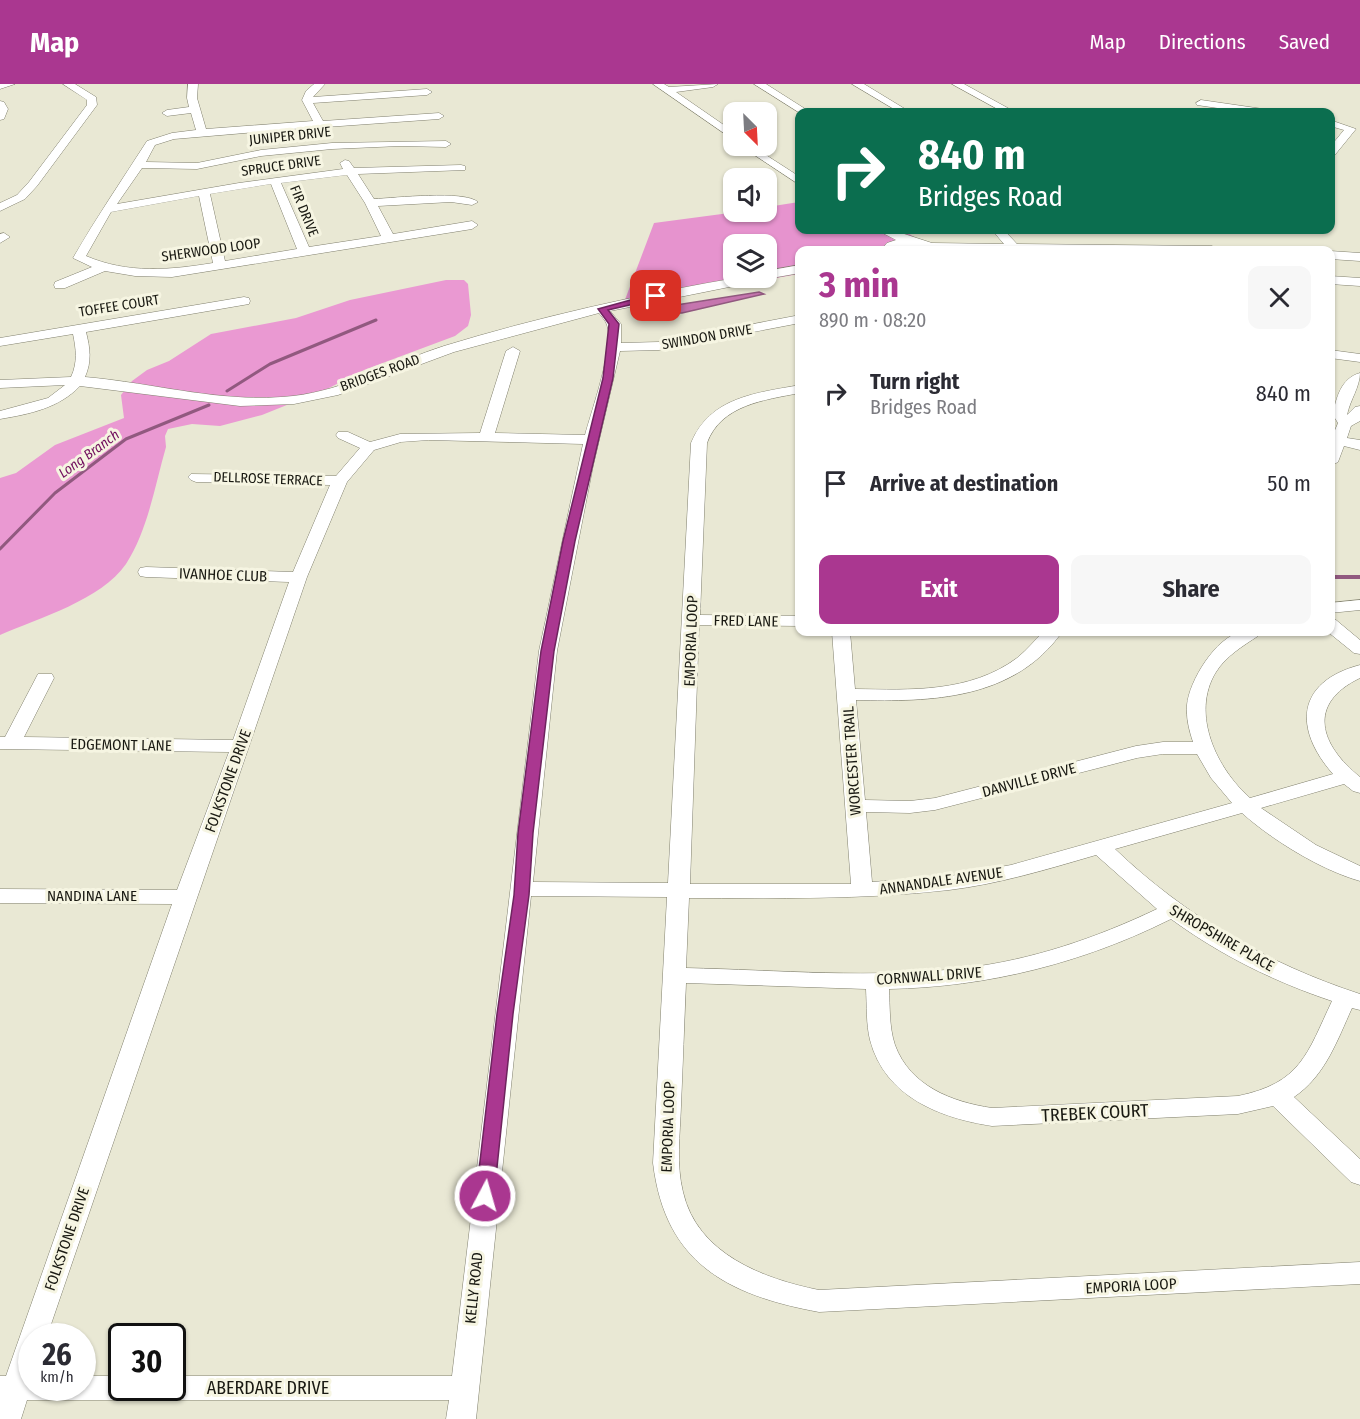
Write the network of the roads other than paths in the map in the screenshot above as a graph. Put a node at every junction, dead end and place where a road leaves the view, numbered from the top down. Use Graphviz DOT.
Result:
graph roads {
  1 [pos="10,84"];
  2 [pos="68,84"];
  3 [pos="193,84"];
  4 [pos="321,84"];
  5 [pos="713,84"];
  6 [pos="759,84"];
  7 [pos="857,84"];
  8 [pos="957,84"];
  9 [pos="0,86"];
  10 [pos="662,87"];
  11 [pos="427,92"];
  12 [pos="307,100"];
  13 [pos="1201,103"];
  14 [pos="0,104"];
  15 [pos="798,108"];
  16 [pos="898,108"];
  17 [pos="1002,108"];
  18 [pos="1234,108"];
  19 [pos="195,109"];
  20 [pos="167,113"];
  21 [pos="438,116"];
  22 [pos="0,117"];
  23 [pos="319,123"];
  24 [pos="1335,124"];
  25 [pos="723,129"];
  26 [pos="202,132"];
  27 [pos="446,144"];
  28 [pos="332,146"];
  29 [pos="1335,148"];
  30 [pos="761,156"];
  31 [pos="139,165"];
  32 [pos="461,168"];
  33 [pos="351,172"];
  34 [pos="795,179"];
  35 [pos="275,181"];
  36 [pos="204,192"];
  37 [pos="472,202"];
  38 [pos="371,203"];
  39 [pos="0,208"];
  40 [pos="107,209"];
  41 [pos="472,225"];
  42 [pos="881,234"];
  43 [pos="893,234"];
  44 [pos="388,237"];
  45 [pos="912,242"];
  46 [pos="888,246"];
  47 [pos="895,246"];
  48 [pos="923,246"];
  49 [pos="304,251"];
  50 [pos="1335,255"];
  51 [pos="1360,257"];
  52 [pos="220,265"];
  53 [pos="101,268"];
  54 [pos="795,270"];
  55 [pos="777,273"];
  56 [pos="1335,280"];
  57 [pos="1360,282"];
  58 [pos="723,283"];
  59 [pos="60,285"];
  60 [pos="244,301"];
  61 [pos="602,309"];
  62 [pos="795,320"];
  63 [pos="78,328"];
  64 [pos="0,342"];
  65 [pos="613,347"];
  66 [pos="513,351"];
  67 [pos="1335,355"];
  68 [pos="1360,358"];
  69 [pos="1360,377"];
  70 [pos="76,381"];
  71 [pos="0,384"];
  72 [pos="795,390"];
  73 [pos="1345,396"];
  74 [pos="1360,403"];
  75 [pos="1360,410"];
  76 [pos="0,416"];
  77 [pos="1345,423"];
  78 [pos="343,435"];
  79 [pos="486,437"];
  80 [pos="1335,438"];
  81 [pos="591,440"];
  82 [pos="1335,440"];
  83 [pos="1360,445"];
  84 [pos="369,447"];
  85 [pos="196,477"];
  86 [pos="340,481"];
  87 [pos="146,572"];
  88 [pos="299,578"];
  89 [pos="1360,605"];
  90 [pos="1335,608"];
  91 [pos="692,620"];
  92 [pos="795,621"];
  93 [pos="1335,628"];
  94 [pos="841,636"];
  95 [pos="1049,636"];
  96 [pos="1245,636"];
  97 [pos="1360,649"];
  98 [pos="1360,671"];
  99 [pos="45,678"];
  100 [pos="846,694"];
  101 [pos="6,743"];
  102 [pos="242,746"];
  103 [pos="1202,748"];
  104 [pos="1353,782"];
  105 [pos="1247,805"];
  106 [pos="855,807"];
  107 [pos="1100,848"];
  108 [pos="1360,874"];
  109 [pos="522,889"];
  110 [pos="680,891"];
  111 [pos="862,891"];
  112 [pos="0,896"];
  113 [pos="184,897"];
  114 [pos="1172,910"];
  115 [pos="676,975"];
  116 [pos="877,980"];
  117 [pos="1352,1000"];
  118 [pos="1278,1096"];
  119 [pos="1360,1175"];
  120 [pos="1360,1273"];
  121 [pos="37,1323"];
  122 [pos="18,1368"];
  123 [pos="8,1388"];
  124 [pos="464,1388"];
  125 [pos="6,1419"];
  126 [pos="461,1419"];
  1 -- 9 [label="street"];
  2 -- 39 [label="street"];
  3 -- 19 [label="street"];
  4 -- 12 [label="street"];
  5 -- 10 [label="street"];
  6 -- 15 [label="street"];
  7 -- 16 [label="street"];
  8 -- 17 [label="street"];
  10 -- 25 [label="street"];
  11 -- 12 [label="street"];
  12 -- 23 [label="street"];
  13 -- 18 [label="street"];
  14 -- 22 [label="street"];
  19 -- 20 [label="street"];
  19 -- 26 [label="street"];
  21 -- 23 [label="street, SHERWOOD LOOP"];
  23 -- 26 [label="street, SHERWOOD LOOP"];
  23 -- 28 [label="street"];
  24 -- 29 [label="street"];
  26 -- 31 [label="street, SHERWOOD LOOP"];
  27 -- 28 [label="street, JUNIPER DRIVE"];
  28 -- 31 [label="street, JUNIPER DRIVE"];
  28 -- 33 [label="street"];
  30 -- 34 [label="street"];
  31 -- 40 [label="street, SHERWOOD LOOP"];
  32 -- 33 [label="street, SPRUCE DRIVE"];
  33 -- 35 [label="street, SPRUCE DRIVE"];
  33 -- 38 [label="street"];
  35 -- 36 [label="street, SPRUCE DRIVE"];
  35 -- 49 [label="street, FIR DRIVE"];
  36 -- 40 [label="street, SPRUCE DRIVE"];
  36 -- 52 [label="street"];
  37 -- 38 [label="street"];
  38 -- 44 [label="street"];
  40 -- 53 [label="street, SHERWOOD LOOP"];
  41 -- 44 [label="street, SHERWOOD LOOP"];
  42 -- 46 [label="street"];
  43 -- 45 [label="street"];
  44 -- 49 [label="street, SHERWOOD LOOP"];
  45 -- 47 [label="street"];
  45 -- 48 [label="street"];
  49 -- 52 [label="street, SHERWOOD LOOP"];
  50 -- 51 [label="street"];
  52 -- 53 [label="street, SHERWOOD LOOP"];
  53 -- 59 [label="street"];
  54 -- 55 [label="street"];
  56 -- 57 [label="street"];
  58 -- 61 [label="street, BRIDGES ROAD"];
  60 -- 63 [label="street, TOFFEE COURT"];
  61 -- 65 [label="street, KELLY ROAD"];
  61 -- 70 [label="street, BRIDGES ROAD"];
  62 -- 65 [label="street, SWINDON DRIVE"];
  63 -- 64 [label="street, TOFFEE COURT"];
  63 -- 70 [label="street"];
  65 -- 81 [label="street, KELLY ROAD"];
  66 -- 79 [label="street"];
  67 -- 68 [label="street"];
  69 -- 73 [label="street"];
  70 -- 71 [label="street, BRIDGES ROAD"];
  70 -- 76 [label="street"];
  72 -- 91 [label="street, EMPORIA LOOP"];
  73 -- 74 [label="street"];
  73 -- 77 [label="street"];
  75 -- 77 [label="street"];
  77 -- 80 [label="street"];
  78 -- 84 [label="street"];
  79 -- 81 [label="street"];
  79 -- 84 [label="street"];
  81 -- 109 [label="street, KELLY ROAD"];
  82 -- 83 [label="street"];
  84 -- 86 [label="street, FOLKSTONE DRIVE"];
  85 -- 86 [label="street, DELLROSE TERRACE"];
  86 -- 88 [label="street, FOLKSTONE DRIVE"];
  87 -- 88 [label="street, IVANHOE CLUB"];
  88 -- 102 [label="street, FOLKSTONE DRIVE"];
  89 -- 90 [label="street"];
  91 -- 92 [label="street, FRED LANE"];
  91 -- 110 [label="street, EMPORIA LOOP"];
  93 -- 97 [label="street"];
  94 -- 100 [label="street, WORCESTER TRAIL"];
  95 -- 100 [label="street"];
  96 -- 103 [label="street"];
  98 -- 104 [label="street"];
  99 -- 101 [label="street"];
  100 -- 106 [label="street, WORCESTER TRAIL"];
  101 -- 102 [label="street, EDGEMONT LANE"];
  102 -- 113 [label="street, FOLKSTONE DRIVE"];
  103 -- 105 [label="street"];
  103 -- 106 [label="street, DANVILLE DRIVE"];
  104 -- 105 [label="street, ANNANDALE AVENUE"];
  105 -- 107 [label="street, ANNANDALE AVENUE"];
  105 -- 108 [label="street"];
  106 -- 111 [label="street, WORCESTER TRAIL"];
  107 -- 111 [label="street, ANNANDALE AVENUE"];
  107 -- 114 [label="street, SHROPSHIRE PLACE"];
  109 -- 110 [label="street, ANNANDALE AVENUE"];
  109 -- 124 [label="street, KELLY ROAD"];
  110 -- 111 [label="street, ANNANDALE AVENUE"];
  110 -- 115 [label="street, EMPORIA LOOP"];
  112 -- 113 [label="street, NANDINA LANE"];
  113 -- 121 [label="street, FOLKSTONE DRIVE"];
  114 -- 116 [label="street, CORNWALL DRIVE"];
  114 -- 117 [label="street, SHROPSHIRE PLACE"];
  115 -- 116 [label="street, CORNWALL DRIVE"];
  115 -- 120 [label="street, EMPORIA LOOP"];
  116 -- 118 [label="street, TREBEK COURT"];
  117 -- 118 [label="street, TREBEK COURT"];
  118 -- 119 [label="street"];
  122 -- 123 [label="street"];
  123 -- 124 [label="street, ABERDARE DRIVE"];
  123 -- 125 [label="street"];
  124 -- 126 [label="street, KELLY ROAD"];
}
